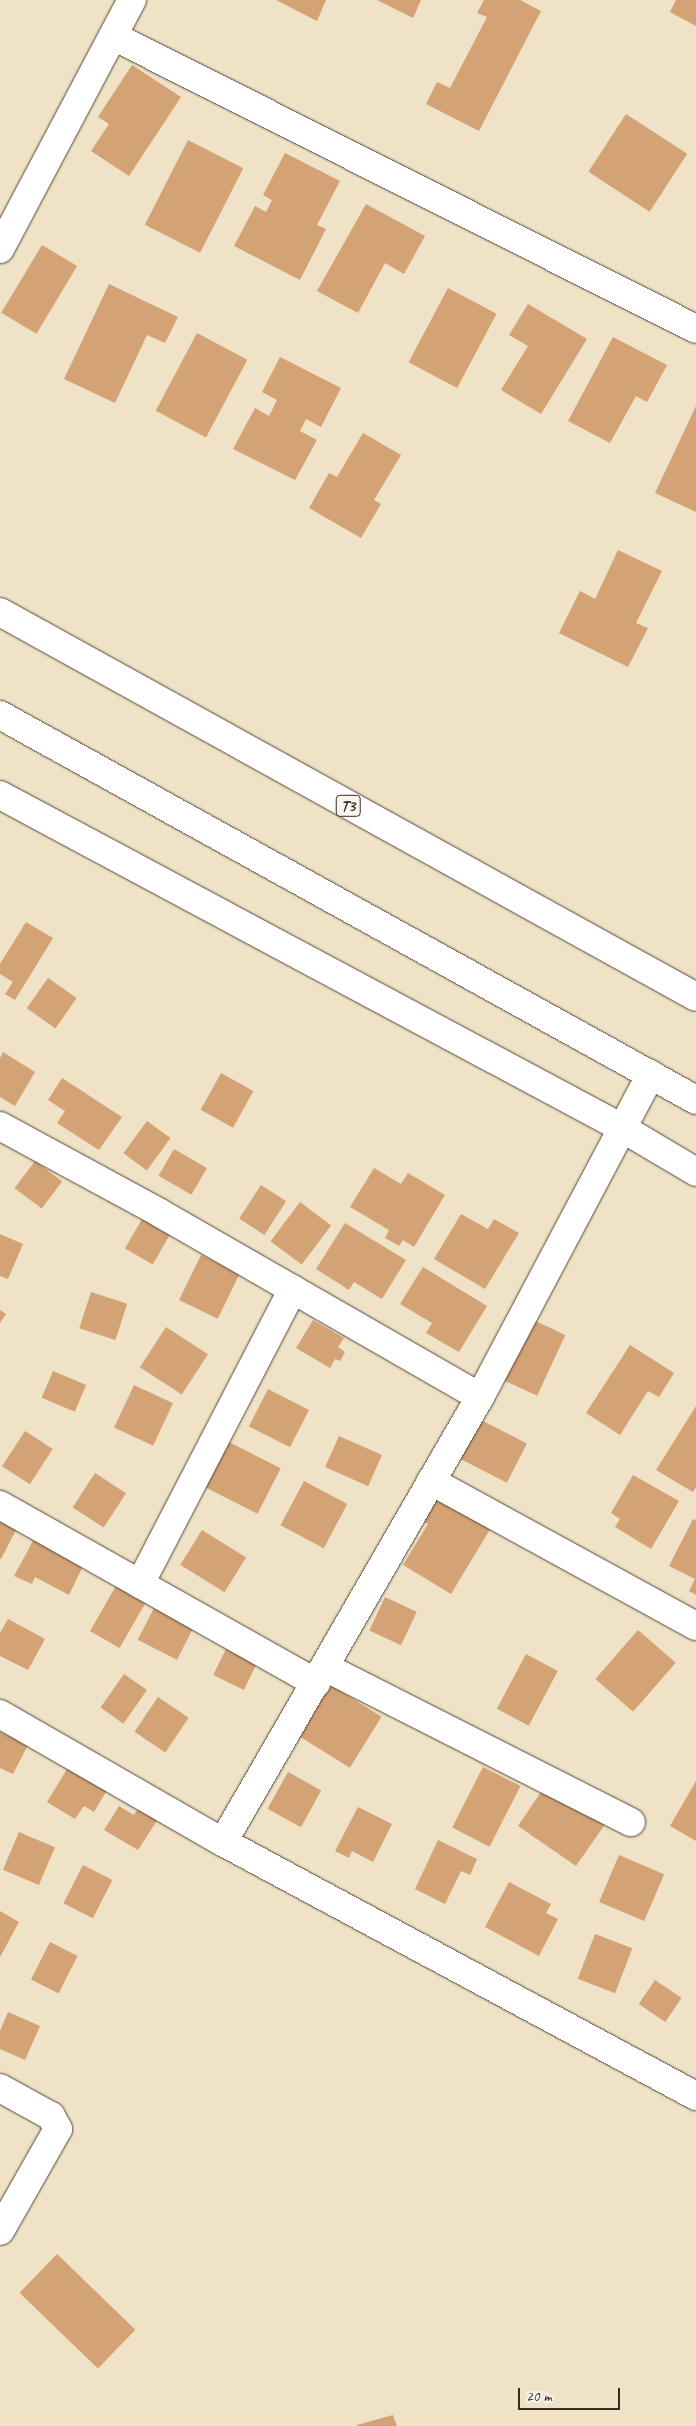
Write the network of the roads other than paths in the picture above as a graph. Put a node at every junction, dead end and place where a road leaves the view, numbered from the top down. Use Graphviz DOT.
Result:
graph roads {
  1 [pos="132,0"];
  2 [pos="113,36"];
  3 [pos="0,249"];
  4 [pos="696,329"];
  5 [pos="0,612"];
  6 [pos="0,715"];
  7 [pos="0,795"];
  8 [pos="696,997"];
  9 [pos="651,1074"];
  10 [pos="696,1100"];
  11 [pos="0,1126"];
  12 [pos="622,1128"];
  13 [pos="696,1172"];
  14 [pos="293,1289"];
  15 [pos="480,1397"];
  16 [pos="431,1481"];
  17 [pos="0,1505"];
  18 [pos="140,1584"];
  19 [pos="696,1626"];
  20 [pos="321,1675"];
  21 [pos="0,1714"];
  22 [pos="631,1822"];
  23 [pos="223,1842"];
  24 [pos="0,2088"];
  25 [pos="696,2096"];
  26 [pos="0,2231"];
  1 -- 2 [label="main road"];
  2 -- 3 [label="main road"];
  2 -- 4 [label="main road"];
  5 -- 8 [label="main road, T3"];
  6 -- 9 [label="main road"];
  7 -- 12 [label="main road"];
  9 -- 10 [label="main road"];
  9 -- 12 [label="main road"];
  11 -- 14 [label="main road"];
  12 -- 13 [label="main road"];
  12 -- 15 [label="main road"];
  14 -- 15 [label="main road"];
  14 -- 18 [label="main road"];
  15 -- 16 [label="main road"];
  16 -- 19 [label="main road"];
  16 -- 20 [label="main road"];
  17 -- 18 [label="main road"];
  18 -- 20 [label="main road"];
  20 -- 22 [label="main road"];
  20 -- 23 [label="main road"];
  21 -- 23 [label="main road"];
  23 -- 25 [label="main road"];
  24 -- 26 [label="main road"];
}
